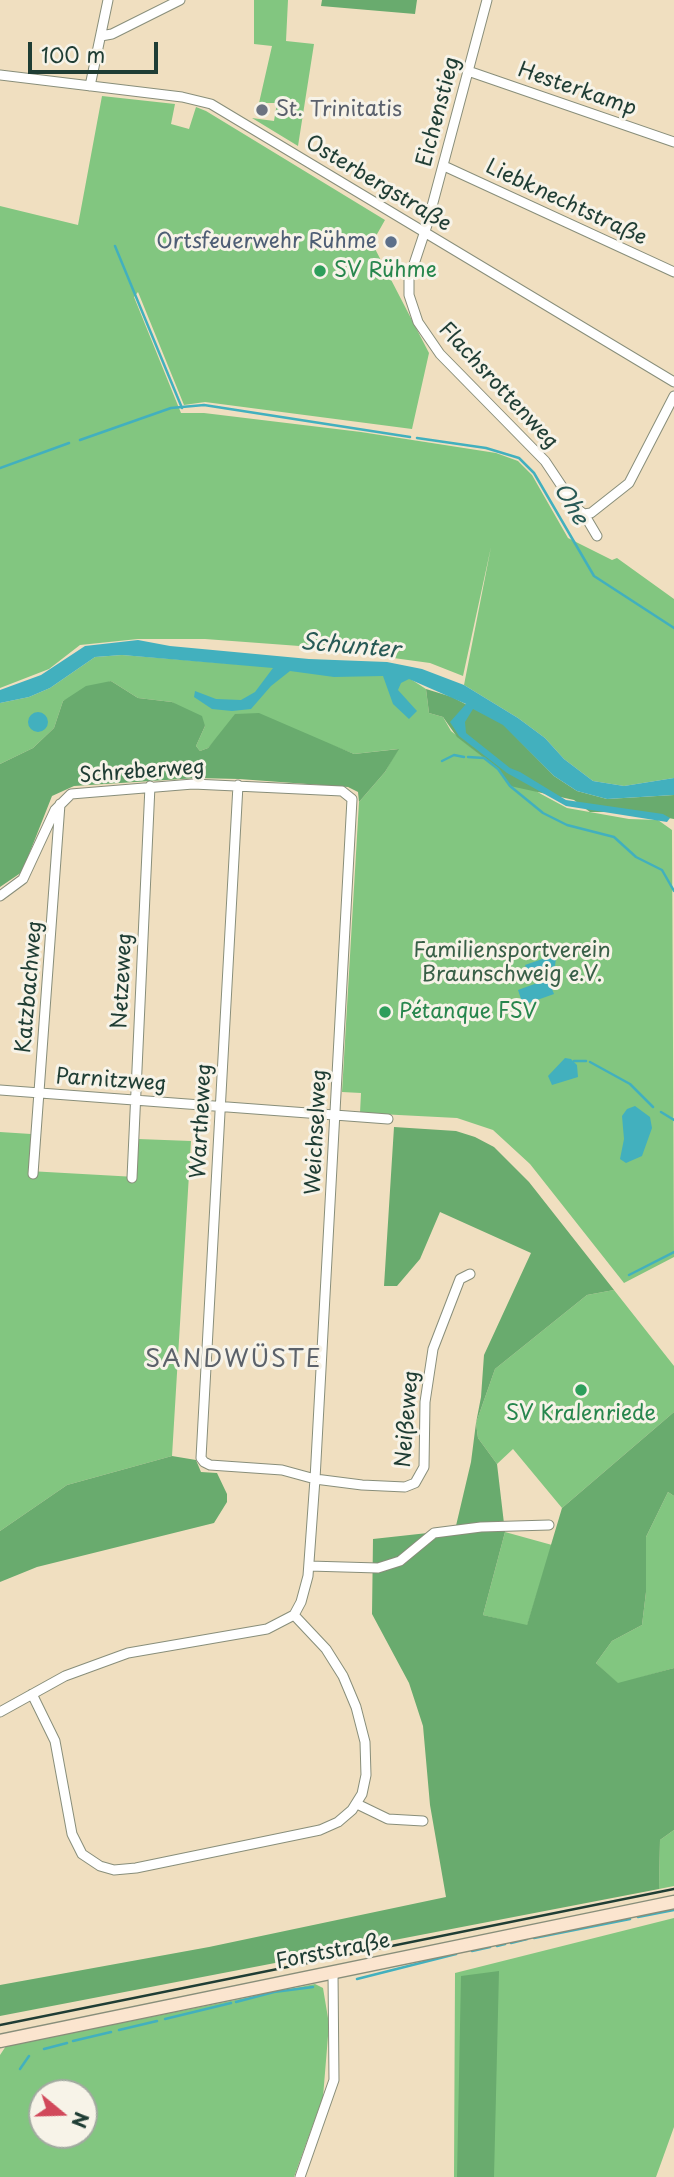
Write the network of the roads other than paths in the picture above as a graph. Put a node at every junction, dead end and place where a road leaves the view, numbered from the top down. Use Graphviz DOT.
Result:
graph roads {
  1 [pos="108,0"];
  2 [pos="180,0"];
  3 [pos="487,0"];
  4 [pos="101,36"];
  5 [pos="468,71"];
  6 [pos="0,75"];
  7 [pos="90,86"];
  8 [pos="674,142"];
  9 [pos="443,166"];
  10 [pos="424,233"];
  11 [pos="674,272"];
  12 [pos="673,381"];
  13 [pos="674,396"];
  14 [pos="584,514"];
  15 [pos="597,536"];
  16 [pos="238,785"];
  17 [pos="150,786"];
  18 [pos="342,791"];
  19 [pos="60,804"];
  20 [pos="0,896"];
  21 [pos="0,1090"];
  22 [pos="38,1093"];
  23 [pos="134,1099"];
  24 [pos="220,1107"];
  25 [pos="335,1117"];
  26 [pos="388,1119"];
  27 [pos="33,1174"];
  28 [pos="132,1178"];
  29 [pos="470,1274"];
  30 [pos="201,1458"];
  31 [pos="315,1479"];
  32 [pos="549,1525"];
  33 [pos="309,1566"];
  34 [pos="294,1615"];
  35 [pos="32,1694"];
  36 [pos="0,1712"];
  37 [pos="357,1804"];
  38 [pos="423,1821"];
  39 [pos="674,1902"];
  40 [pos="333,1973"];
  41 [pos="0,2041"];
  42 [pos="300,2177"];
  1 -- 4 [label="street"];
  2 -- 4 [label="street"];
  3 -- 5 [label="street, Eichenstieg"];
  4 -- 7 [label="street"];
  5 -- 8 [label="street, Hesterkamp"];
  5 -- 9 [label="street, Eichenstieg"];
  6 -- 7 [label="street, Osterbergstraße"];
  7 -- 10 [label="street, Osterbergstraße"];
  9 -- 10 [label="street, Eichenstieg"];
  9 -- 11 [label="street, Liebknechtstraße"];
  10 -- 12 [label="street, Osterbergstraße"];
  10 -- 14 [label="street, Flachsrottenweg"];
  13 -- 14 [label="street"];
  14 -- 15 [label="street, Flachsrottenweg"];
  16 -- 17 [label="street, Schreberweg"];
  16 -- 18 [label="street, Schreberweg"];
  16 -- 24 [label="street, Wartheweg"];
  17 -- 19 [label="street, Schreberweg"];
  17 -- 23 [label="street, Netzeweg"];
  18 -- 25 [label="street, Weichselweg"];
  19 -- 20 [label="street, Schreberweg"];
  19 -- 22 [label="street, Katzbachweg"];
  21 -- 22 [label="street, Parnitzweg"];
  22 -- 23 [label="street, Parnitzweg"];
  22 -- 27 [label="street, Katzbachweg"];
  23 -- 24 [label="street, Parnitzweg"];
  23 -- 28 [label="street, Netzeweg"];
  24 -- 25 [label="street, Parnitzweg"];
  24 -- 30 [label="street, Wartheweg"];
  25 -- 26 [label="street, Parnitzweg"];
  25 -- 31 [label="street, Weichselweg"];
  29 -- 31 [label="street, Neißeweg"];
  30 -- 31 [label="street, Neißeweg"];
  31 -- 33 [label="street, Weichselweg"];
  32 -- 33 [label="street"];
  33 -- 34 [label="street, Weichselweg"];
  34 -- 35 [label="street"];
  34 -- 37 [label="street"];
  35 -- 36 [label="street"];
  35 -- 37 [label="street"];
  37 -- 38 [label="street"];
  39 -- 40 [label="main road, Forststraße"];
  40 -- 41 [label="main road, Forststraße"];
  40 -- 42 [label="street"];
}
